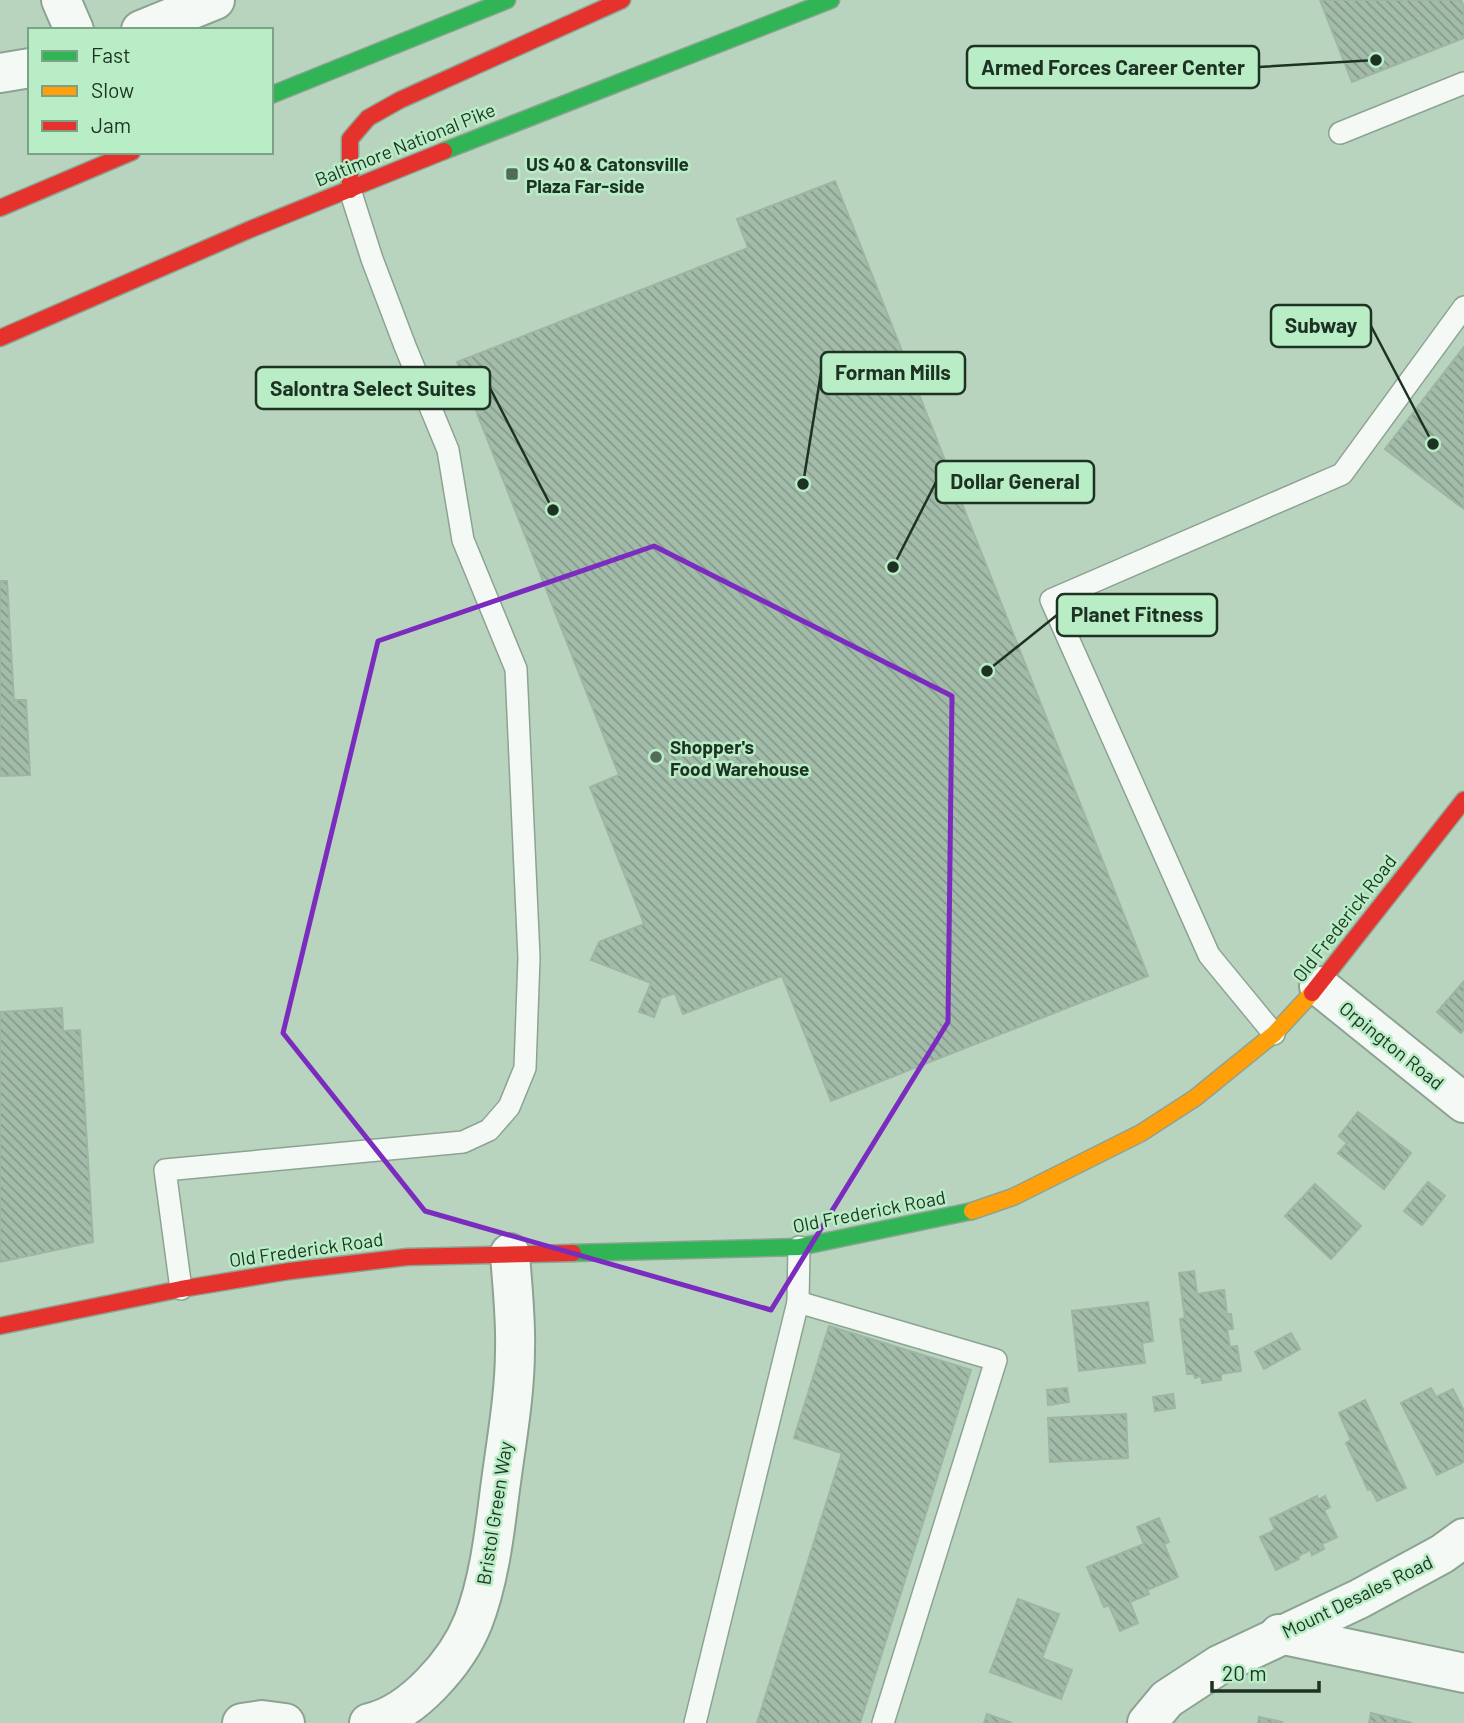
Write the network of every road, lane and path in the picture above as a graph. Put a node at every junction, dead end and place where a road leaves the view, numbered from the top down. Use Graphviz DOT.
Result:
graph roads {
  1 [pos="61,0"];
  2 [pos="215,0"];
  3 [pos="507,0"];
  4 [pos="622,0"];
  5 [pos="831,0"];
  6 [pos="73,28"];
  7 [pos="146,28"];
  8 [pos="28,68"];
  9 [pos="0,73"];
  10 [pos="1464,83"];
  11 [pos="273,94"];
  12 [pos="1340,133"];
  13 [pos="127,154"];
  14 [pos="350,190"];
  15 [pos="0,208"];
  16 [pos="251,229"];
  17 [pos="1464,307"];
  18 [pos="72,325"];
  19 [pos="0,338"];
  20 [pos="1464,800"];
  21 [pos="1319,986"];
  22 [pos="1274,1034"];
  23 [pos="1464,1103"];
  24 [pos="799,1247"];
  25 [pos="510,1253"];
  26 [pos="181,1289"];
  27 [pos="798,1301"];
  28 [pos="0,1326"];
  29 [pos="1464,1538"];
  30 [pos="1279,1634"];
  31 [pos="1464,1674"];
  32 [pos="242,1723"];
  33 [pos="285,1723"];
  34 [pos="369,1723"];
  35 [pos="695,1723"];
  36 [pos="883,1723"];
  37 [pos="1147,1723"];
  1 -- 6 [label="street"];
  2 -- 7 [label="street"];
  3 -- 11 [label="main road"];
  4 -- 14 [label="main road"];
  5 -- 14 [label="main road, Baltimore National Pike"];
  8 -- 9 [label="street"];
  10 -- 12 [label="lane"];
  13 -- 15 [label="main road"];
  14 -- 16 [label="main road, Baltimore National Pike"];
  14 -- 26 [label="lane"];
  16 -- 18 [label="main road"];
  16 -- 19 [label="main road, Baltimore National Pike"];
  17 -- 22 [label="lane"];
  20 -- 21 [label="main road, Old Frederick Road"];
  21 -- 22 [label="main road, Old Frederick Road"];
  21 -- 23 [label="street, Orpington Road"];
  22 -- 24 [label="main road, Old Frederick Road"];
  24 -- 25 [label="main road, Old Frederick Road"];
  24 -- 27 [label="lane"];
  25 -- 26 [label="main road, Old Frederick Road"];
  25 -- 34 [label="street, Bristol Green Way"];
  26 -- 28 [label="main road, Old Frederick Road"];
  27 -- 35 [label="lane"];
  27 -- 36 [label="lane"];
  29 -- 30 [label="street, Mount Desales Road"];
  30 -- 31 [label="street"];
  30 -- 37 [label="street, Mount Desales Road"];
  32 -- 33 [label="street"];
}
